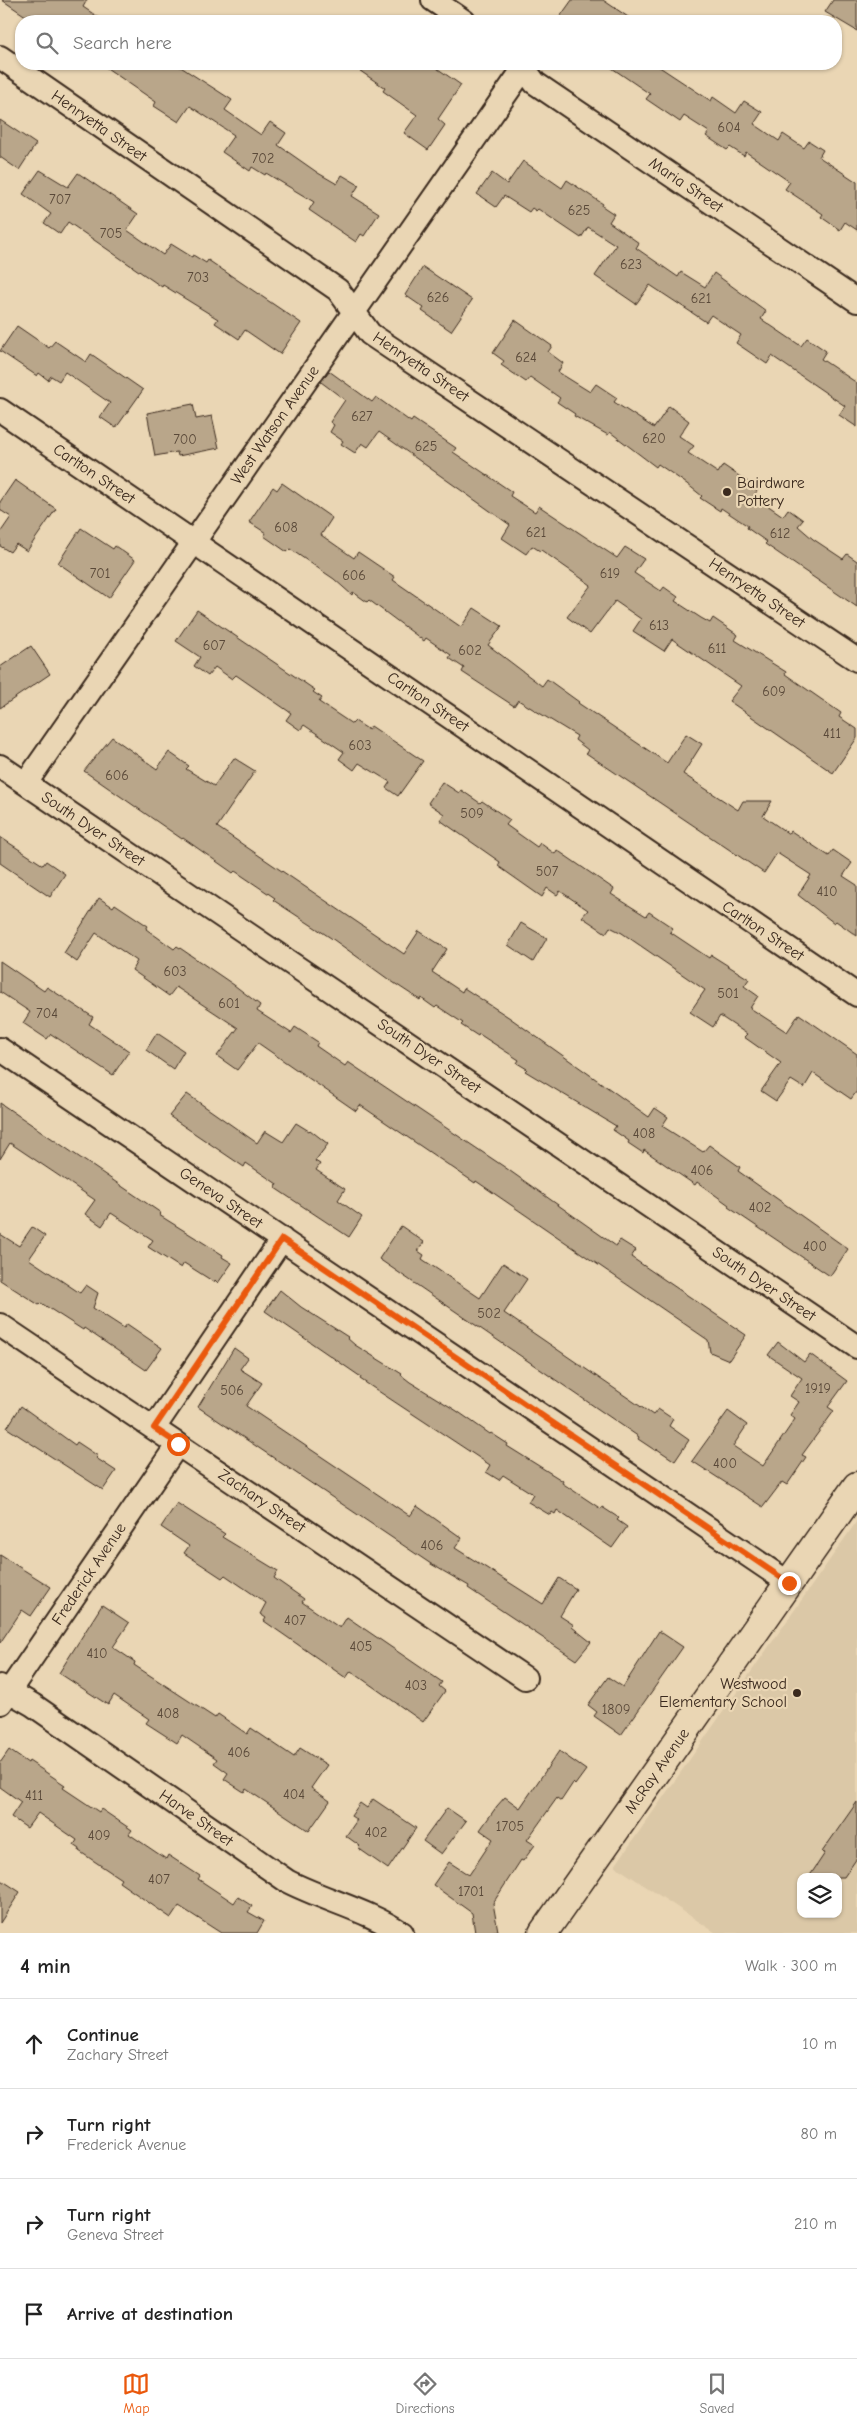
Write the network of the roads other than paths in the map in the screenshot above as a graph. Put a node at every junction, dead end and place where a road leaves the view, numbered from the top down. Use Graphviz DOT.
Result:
graph roads {
  1 [pos="433,0"];
  2 [pos="455,15"];
  3 [pos="0,57"];
  4 [pos="15,67"];
  5 [pos="19,70"];
  6 [pos="519,70"];
  7 [pos="525,70"];
  8 [pos="857,301"];
  9 [pos="353,311"];
  10 [pos="0,410"];
  11 [pos="194,543"];
  12 [pos="857,660"];
  13 [pos="0,766"];
  14 [pos="26,783"];
  15 [pos="857,994"];
  16 [pos="0,1049"];
  17 [pos="282,1239"];
  18 [pos="0,1324"];
  19 [pos="857,1347"];
  20 [pos="154,1428"];
  21 [pos="178,1444"];
  22 [pos="857,1486"];
  23 [pos="789,1583"];
  24 [pos="525,1678"];
  25 [pos="3,1694"];
  26 [pos="402,1933"];
  27 [pos="543,1933"];
  1 -- 2 [label="street"];
  3 -- 4 [label="street, Henryetta Street"];
  5 -- 9 [label="street, Henryetta Street"];
  6 -- 9 [label="street, West Watson Avenue"];
  7 -- 8 [label="street, Maria Street"];
  9 -- 11 [label="street, West Watson Avenue"];
  9 -- 12 [label="street, Henryetta Street"];
  10 -- 11 [label="street, Carlton Street"];
  11 -- 14 [label="street, West Watson Avenue"];
  11 -- 15 [label="street, Carlton Street"];
  13 -- 14 [label="street, South Dyer Street"];
  14 -- 19 [label="street, South Dyer Street"];
  16 -- 17 [label="street, Geneva Street"];
  17 -- 20 [label="street"];
  17 -- 23 [label="street, Geneva Street"];
  18 -- 20 [label="street, Zachary Street"];
  20 -- 21 [label="street, Zachary Street"];
  21 -- 24 [label="street, Zachary Street"];
  21 -- 25 [label="street, Frederick Avenue"];
  22 -- 23 [label="street, McRay Avenue"];
  23 -- 27 [label="street, McRay Avenue"];
  25 -- 26 [label="street, Harve Street"];
}
